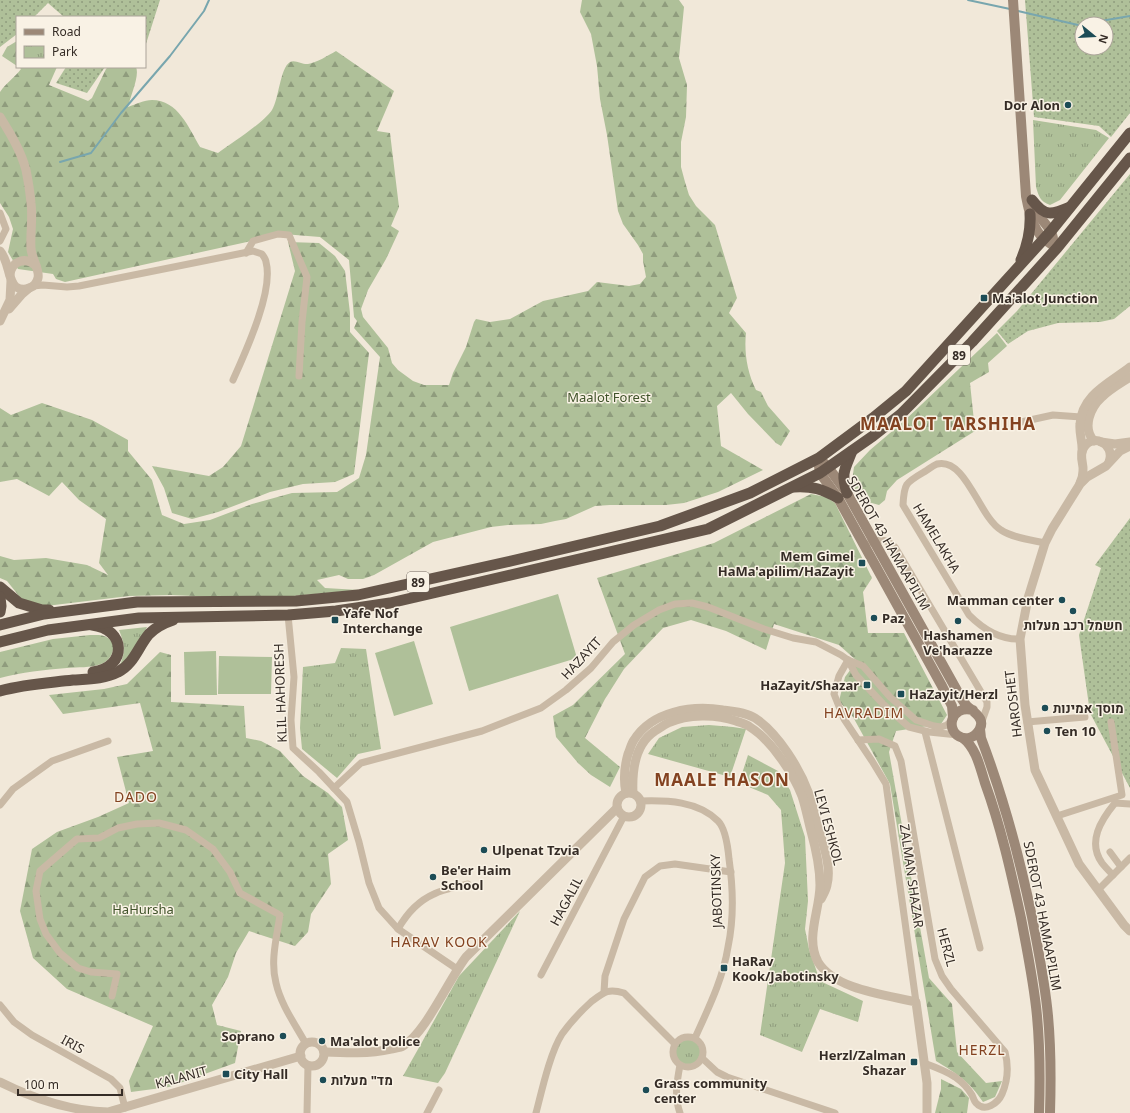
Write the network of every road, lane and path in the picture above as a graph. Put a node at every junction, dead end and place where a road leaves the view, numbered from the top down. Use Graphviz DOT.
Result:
graph roads {
  1 [pos="1013,0"];
  2 [pos="0,117"];
  3 [pos="1130,132"];
  4 [pos="1130,158"];
  5 [pos="1024,171"];
  6 [pos="1032,200"];
  7 [pos="1072,206"];
  8 [pos="0,213"];
  9 [pos="1030,214"];
  10 [pos="1047,235"];
  11 [pos="0,241"];
  12 [pos="31,242"];
  13 [pos="1057,248"];
  14 [pos="0,251"];
  15 [pos="246,253"];
  16 [pos="19,261"];
  17 [pos="37,268"];
  18 [pos="1018,268"];
  19 [pos="10,278"];
  20 [pos="60,286"];
  21 [pos="32,287"];
  22 [pos="1,318"];
  23 [pos="1130,367"];
  24 [pos="299,376"];
  25 [pos="1130,377"];
  26 [pos="233,380"];
  27 [pos="1081,416"];
  28 [pos="1021,422"];
  29 [pos="1097,441"];
  30 [pos="1130,442"];
  31 [pos="1130,446"];
  32 [pos="852,451"];
  33 [pos="1082,457"];
  34 [pos="819,458"];
  35 [pos="1109,463"];
  36 [pos="824,470"];
  37 [pos="1099,470"];
  38 [pos="1080,484"];
  39 [pos="790,487"];
  40 [pos="843,496"];
  41 [pos="874,541"];
  42 [pos="1045,543"];
  43 [pos="864,546"];
  44 [pos="0,588"];
  45 [pos="0,597"];
  46 [pos="66,611"];
  47 [pos="0,612"];
  48 [pos="288,615"];
  49 [pos="181,617"];
  50 [pos="86,624"];
  51 [pos="0,625"];
  52 [pos="1020,639"];
  53 [pos="0,642"];
  54 [pos="848,660"];
  55 [pos="0,684"];
  56 [pos="0,691"];
  57 [pos="973,710"];
  58 [pos="1086,717"];
  59 [pos="953,718"];
  60 [pos="1028,722"];
  61 [pos="1111,722"];
  62 [pos="980,726"];
  63 [pos="925,732"];
  64 [pos="960,736"];
  65 [pos="858,740"];
  66 [pos="108,741"];
  67 [pos="334,788"];
  68 [pos="629,793"];
  69 [pos="640,801"];
  70 [pos="1130,804"];
  71 [pos="0,805"];
  72 [pos="617,808"];
  73 [pos="624,816"];
  74 [pos="1057,816"];
  75 [pos="1110,852"];
  76 [pos="1130,858"];
  77 [pos="1121,866"];
  78 [pos="731,872"];
  79 [pos="1113,875"];
  80 [pos="468,884"];
  81 [pos="1098,890"];
  82 [pos="398,929"];
  83 [pos="1130,931"];
  84 [pos="980,948"];
  85 [pos="456,968"];
  86 [pos="541,975"];
  87 [pos="604,992"];
  88 [pos="112,996"];
  89 [pos="916,1002"];
  90 [pos="0,1005"];
  91 [pos="695,1038"];
  92 [pos="306,1044"];
  93 [pos="675,1044"];
  94 [pos="324,1052"];
  95 [pos="301,1056"];
  96 [pos="702,1058"];
  97 [pos="924,1064"];
  98 [pos="308,1065"];
  99 [pos="680,1065"];
  100 [pos="0,1082"];
  101 [pos="439,1090"];
  102 [pos="122,1110"];
  103 [pos="307,1113"];
  104 [pos="427,1113"];
  105 [pos="536,1113"];
  106 [pos="680,1113"];
  107 [pos="835,1113"];
  108 [pos="927,1113"];
  109 [pos="1039,1113"];
  110 [pos="1050,1113"];
  1 -- 5 [label="main road"];
  2 -- 12 [label="street"];
  3 -- 7 [label="highway, 89"];
  4 -- 13 [label="highway, 89"];
  5 -- 6 [label="main road"];
  5 -- 9 [label="main road"];
  6 -- 7 [label="highway"];
  6 -- 10 [label="main road"];
  7 -- 10 [label="highway, 89"];
  8 -- 11 [label="street"];
  9 -- 10 [label="main road"];
  9 -- 18 [label="highway"];
  10 -- 13 [label="main road"];
  10 -- 18 [label="highway, 89"];
  12 -- 16 [label="street"];
  12 -- 17 [label="street"];
  13 -- 32 [label="highway, 89"];
  14 -- 16 [label="street"];
  14 -- 19 [label="street"];
  15 -- 20 [label="street"];
  15 -- 24 [label="street"];
  15 -- 26 [label="street"];
  16 -- 17 [label="street"];
  16 -- 19 [label="street"];
  17 -- 20 [label="street"];
  17 -- 21 [label="street"];
  18 -- 34 [label="highway, 89"];
  19 -- 21 [label="street"];
  19 -- 22 [label="street"];
  20 -- 21 [label="street"];
  21 -- 22 [label="street"];
  23 -- 27 [label="street"];
  25 -- 29 [label="street"];
  27 -- 28 [label="street"];
  27 -- 33 [label="street, HAROSHET"];
  29 -- 30 [label="street"];
  29 -- 33 [label="street"];
  29 -- 35 [label="street"];
  31 -- 35 [label="street"];
  32 -- 36 [label="highway, 89"];
  32 -- 40 [label="highway"];
  33 -- 37 [label="street"];
  33 -- 38 [label="street, HAROSHET"];
  34 -- 36 [label="main road"];
  34 -- 46 [label="highway, 89"];
  35 -- 37 [label="street"];
  36 -- 39 [label="highway, 89"];
  36 -- 40 [label="main road, SDEROT 43 HAMAAPILIM"];
  37 -- 38 [label="street, HAROSHET"];
  38 -- 42 [label="street, HAROSHET"];
  39 -- 40 [label="highway"];
  39 -- 48 [label="highway, 89"];
  40 -- 41 [label="main road, SDEROT 43 HAMAAPILIM"];
  40 -- 43 [label="main road, SDEROT 43 HAMAAPILIM"];
  41 -- 43 [label="street"];
  41 -- 57 [label="main road, SDEROT 43 HAMAAPILIM"];
  41 -- 62 [label="street"];
  42 -- 52 [label="street, HAROSHET"];
  42 -- 52 [label="street, HAMELAKHA"];
  43 -- 59 [label="main road, SDEROT 43 HAMAAPILIM"];
  44 -- 46 [label="highway"];
  45 -- 47 [label="highway"];
  46 -- 51 [label="highway, 89"];
  48 -- 49 [label="highway, 89"];
  48 -- 67 [label="street, KLIL HAHORESH"];
  49 -- 50 [label="highway, 89"];
  49 -- 56 [label="highway"];
  50 -- 53 [label="highway, 89"];
  50 -- 55 [label="highway"];
  52 -- 60 [label="street, HAROSHET"];
  54 -- 59 [label="street, HAZAYIT"];
  54 -- 63 [label="street, HAZAYIT"];
  54 -- 65 [label="street, ZALMAN SHAZAR"];
  54 -- 67 [label="street, HAZAYIT"];
  57 -- 59 [label="main road"];
  57 -- 62 [label="main road"];
  58 -- 60 [label="street"];
  59 -- 64 [label="main road"];
  60 -- 74 [label="street, HAROSHET"];
  61 -- 74 [label="street"];
  62 -- 64 [label="main road"];
  62 -- 110 [label="main road, SDEROT 43 HAMAAPILIM"];
  63 -- 64 [label="street, HAZAYIT"];
  63 -- 84 [label="street"];
  64 -- 109 [label="main road, SDEROT 43 HAMAAPILIM"];
  65 -- 89 [label="street, ZALMAN SHAZAR"];
  65 -- 97 [label="street, HERZL"];
  66 -- 71 [label="street"];
  67 -- 82 [label="street, KLIL HAHORESH"];
  68 -- 69 [label="street"];
  68 -- 72 [label="street"];
  68 -- 89 [label="street, LEVI ESHKOL"];
  69 -- 73 [label="street"];
  69 -- 78 [label="street, JABOTINSKY"];
  70 -- 79 [label="street"];
  72 -- 73 [label="street"];
  72 -- 85 [label="street"];
  73 -- 86 [label="street, HAGALIL"];
  74 -- 81 [label="street, HAROSHET"];
  75 -- 77 [label="street"];
  76 -- 77 [label="street"];
  77 -- 79 [label="street"];
  78 -- 87 [label="street"];
  78 -- 91 [label="street, JABOTINSKY"];
  79 -- 81 [label="street"];
  80 -- 82 [label="street"];
  81 -- 83 [label="street, HAROSHET"];
  82 -- 85 [label="street, KLIL HAHORESH"];
  85 -- 94 [label="street"];
  87 -- 93 [label="street"];
  87 -- 105 [label="street"];
  88 -- 92 [label="street"];
  89 -- 97 [label="street, ZALMAN SHAZAR"];
  90 -- 102 [label="street, IRIS"];
  91 -- 93 [label="street"];
  91 -- 96 [label="street"];
  92 -- 94 [label="street"];
  92 -- 95 [label="street"];
  93 -- 99 [label="street"];
  94 -- 98 [label="street"];
  95 -- 98 [label="street"];
  95 -- 102 [label="street, KALANIT"];
  96 -- 99 [label="street"];
  96 -- 107 [label="street"];
  97 -- 108 [label="street, ZALMAN SHAZAR"];
  98 -- 103 [label="street"];
  99 -- 106 [label="street"];
  100 -- 102 [label="street, KALANIT"];
  101 -- 104 [label="street"];
}
